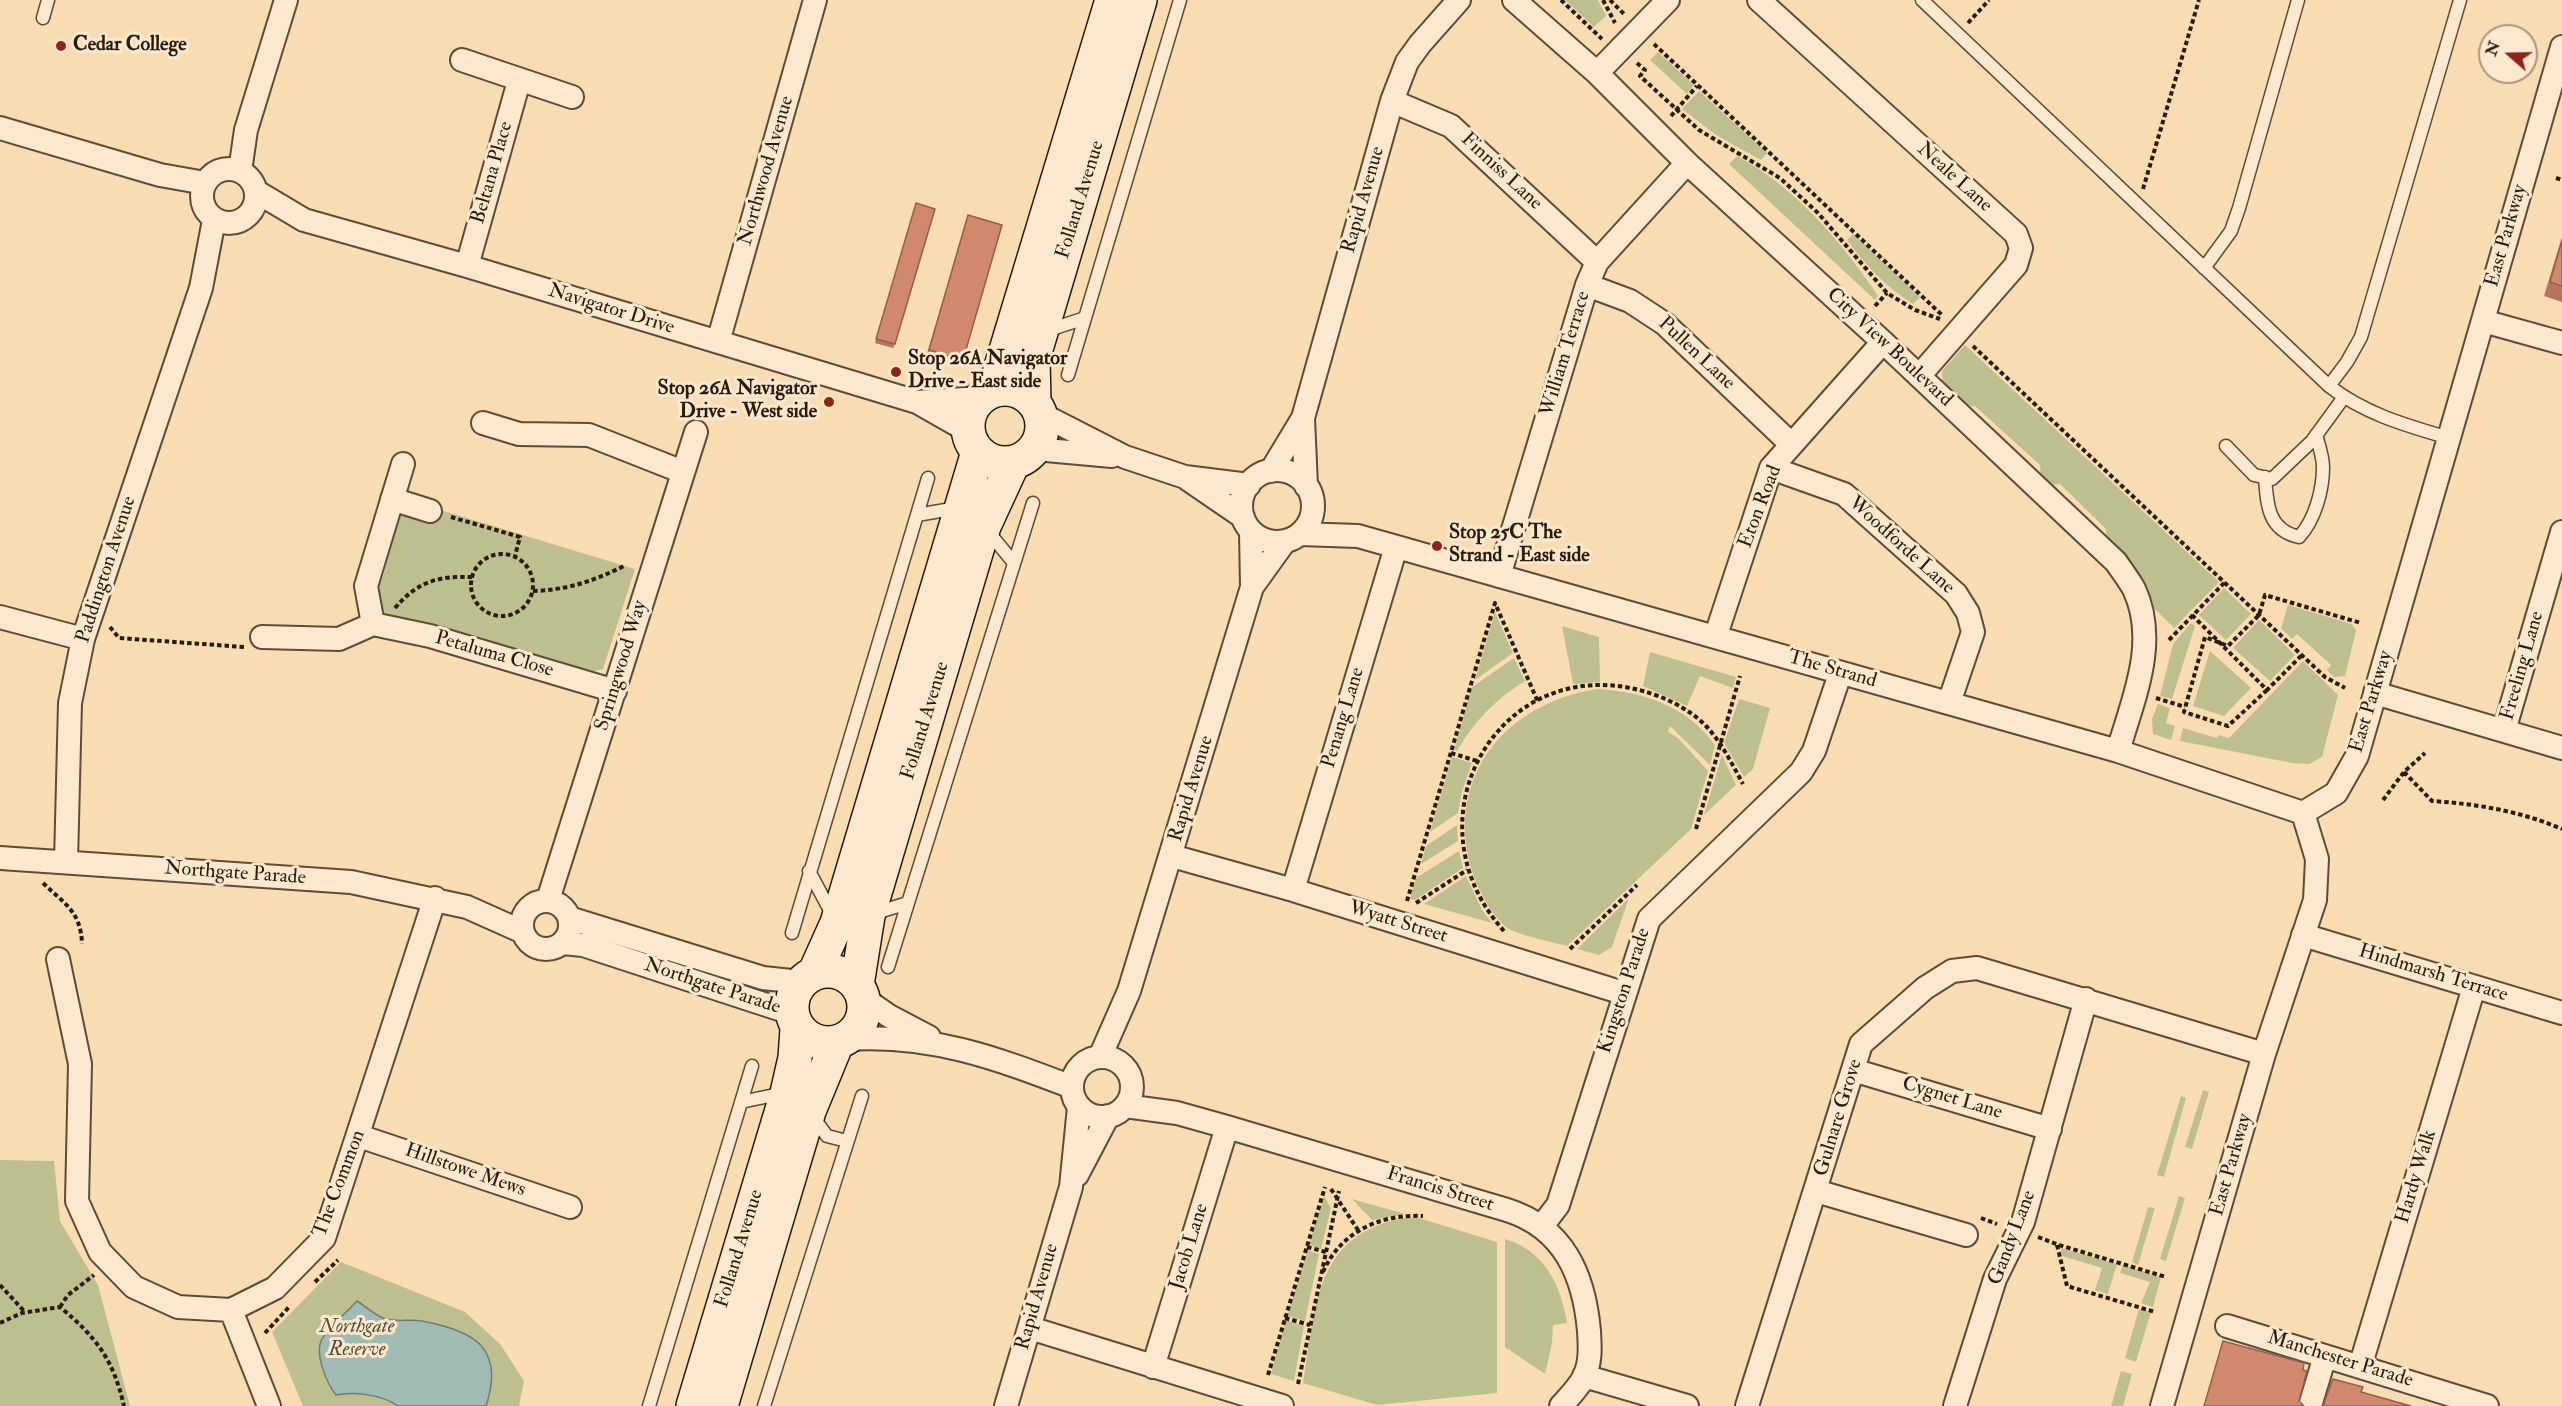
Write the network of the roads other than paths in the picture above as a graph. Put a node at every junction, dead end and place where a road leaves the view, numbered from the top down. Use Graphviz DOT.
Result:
graph roads {
  1 [pos="48,0"];
  2 [pos="286,0"];
  3 [pos="815,0"];
  4 [pos="1112,0"];
  5 [pos="1140,0"];
  6 [pos="1180,0"];
  7 [pos="1459,0"];
  8 [pos="1514,0"];
  9 [pos="1668,0"];
  10 [pos="1759,0"];
  11 [pos="1922,0"];
  12 [pos="2298,0"];
  13 [pos="2460,0"];
  14 [pos="43,18"];
  15 [pos="2562,47"];
  16 [pos="462,60"];
  17 [pos="1597,73"];
  18 [pos="519,81"];
  19 [pos="572,97"];
  20 [pos="1392,101"];
  21 [pos="0,128"];
  22 [pos="1687,163"];
  23 [pos="223,174"];
  24 [pos="160,175"];
  25 [pos="257,192"];
  26 [pos="224,218"];
  27 [pos="304,220"];
  28 [pos="1597,262"];
  29 [pos="467,266"];
  30 [pos="2204,268"];
  31 [pos="1587,285"];
  32 [pos="1085,318"];
  33 [pos="2483,321"];
  34 [pos="1041,333"];
  35 [pos="718,342"];
  36 [pos="1883,342"];
  37 [pos="2562,343"];
  38 [pos="1068,375"];
  39 [pos="1919,376"];
  40 [pos="2329,386"];
  41 [pos="988,394"];
  42 [pos="2344,397"];
  43 [pos="917,402"];
  44 [pos="1037,408"];
  45 [pos="1303,418"];
  46 [pos="483,423"];
  47 [pos="696,432"];
  48 [pos="2316,435"];
  49 [pos="2449,438"];
  50 [pos="973,441"];
  51 [pos="1791,444"];
  52 [pos="2226,446"];
  53 [pos="1024,456"];
  54 [pos="1125,457"];
  55 [pos="403,465"];
  56 [pos="1771,468"];
  57 [pos="1271,471"];
  58 [pos="683,472"];
  59 [pos="1185,477"];
  60 [pos="2265,477"];
  61 [pos="928,478"];
  62 [pos="1249,485"];
  63 [pos="1310,496"];
  64 [pos="392,499"];
  65 [pos="1033,503"];
  66 [pos="430,511"];
  67 [pos="917,515"];
  68 [pos="974,516"];
  69 [pos="1247,524"];
  70 [pos="2562,532"];
  71 [pos="1358,536"];
  72 [pos="1293,538"];
  73 [pos="1396,547"];
  74 [pos="1014,563"];
  75 [pos="1499,576"];
  76 [pos="1252,587"];
  77 [pos="0,617"];
  78 [pos="373,624"];
  79 [pos="1716,635"];
  80 [pos="83,639"];
  81 [pos="256,643"];
  82 [pos="1840,674"];
  83 [pos="615,691"];
  84 [pos="2375,693"];
  85 [pos="1949,703"];
  86 [pos="2504,731"];
  87 [pos="2562,748"];
  88 [pos="2118,751"];
  89 [pos="2303,813"];
  90 [pos="1172,856"];
  91 [pos="0,858"];
  92 [pos="66,862"];
  93 [pos="809,871"];
  94 [pos="1293,890"];
  95 [pos="435,898"];
  96 [pos="908,903"];
  97 [pos="539,904"];
  98 [pos="467,907"];
  99 [pos="868,916"];
  100 [pos="569,918"];
  101 [pos="837,923"];
  102 [pos="523,932"];
  103 [pos="792,933"];
  104 [pos="2303,935"];
  105 [pos="563,943"];
  106 [pos="58,959"];
  107 [pos="888,967"];
  108 [pos="808,977"];
  109 [pos="2474,987"];
  110 [pos="1129,991"];
  111 [pos="860,992"];
  112 [pos="1623,993"];
  113 [pos="2086,999"];
  114 [pos="2562,1013"];
  115 [pos="794,1021"];
  116 [pos="842,1041"];
  117 [pos="943,1044"];
  118 [pos="2264,1054"];
  119 [pos="752,1066"];
  120 [pos="1853,1070"];
  121 [pos="1126,1072"];
  122 [pos="1083,1079"];
  123 [pos="862,1096"];
  124 [pos="741,1102"];
  125 [pos="798,1102"];
  126 [pos="1116,1111"];
  127 [pos="1178,1113"];
  128 [pos="1227,1127"];
  129 [pos="2050,1129"];
  130 [pos="359,1136"];
  131 [pos="848,1141"];
  132 [pos="1071,1187"];
  133 [pos="1816,1191"];
  134 [pos="570,1207"];
  135 [pos="1542,1226"];
  136 [pos="1973,1226"];
  137 [pos="231,1310"];
  138 [pos="2228,1326"];
  139 [pos="1030,1328"];
  140 [pos="2325,1356"];
  141 [pos="1153,1367"];
  142 [pos="2360,1367"];
  143 [pos="1584,1376"];
  144 [pos="1252,1402"];
  145 [pos="269,1406"];
  146 [pos="648,1406"];
  147 [pos="693,1406"];
  148 [pos="721,1406"];
  149 [pos="764,1406"];
  150 [pos="1006,1406"];
  151 [pos="1282,1406"];
  152 [pos="1561,1406"];
  153 [pos="1687,1406"];
  154 [pos="1748,1406"];
  155 [pos="1955,1406"];
  156 [pos="2162,1406"];
  157 [pos="2310,1406"];
  158 [pos="2487,1406"];
  1 -- 14 [label="lane"];
  2 -- 23 [label="street"];
  3 -- 35 [label="street, Northwood Avenue"];
  4 -- 41 [label="street, Folland Avenue"];
  5 -- 34 [label="street, Folland Avenue"];
  6 -- 32 [label="lane"];
  7 -- 20 [label="street, Rapid Avenue"];
  8 -- 17 [label="street, City View Boulevard"];
  9 -- 17 [label="street"];
  10 -- 39 [label="street, Neale Lane"];
  11 -- 30 [label="lane"];
  12 -- 30 [label="lane"];
  13 -- 40 [label="lane"];
  15 -- 33 [label="street, East Parkway"];
  16 -- 18 [label="street"];
  17 -- 22 [label="street, City View Boulevard"];
  18 -- 19 [label="street"];
  18 -- 29 [label="street, Beltana Place"];
  20 -- 28 [label="street, Finniss Lane"];
  20 -- 45 [label="street, Rapid Avenue"];
  21 -- 24 [label="street"];
  22 -- 28 [label="street, William Terrace"];
  22 -- 36 [label="street, City View Boulevard"];
  23 -- 24 [label="street"];
  23 -- 25 [label="street"];
  23 -- 26 [label="street"];
  24 -- 26 [label="street"];
  25 -- 26 [label="street"];
  25 -- 27 [label="street, Navigator Drive"];
  26 -- 27 [label="street, Navigator Drive"];
  26 -- 80 [label="street, Paddington Avenue"];
  27 -- 29 [label="street, Navigator Drive"];
  28 -- 31 [label="street, William Terrace"];
  29 -- 35 [label="street, Navigator Drive"];
  30 -- 40 [label="lane"];
  31 -- 51 [label="street, Pullen Lane"];
  31 -- 75 [label="street, William Terrace"];
  32 -- 34 [label="lane"];
  32 -- 38 [label="lane"];
  33 -- 37 [label="street"];
  33 -- 49 [label="street, East Parkway"];
  34 -- 44 [label="street, Folland Avenue"];
  35 -- 43 [label="street, Navigator Drive"];
  36 -- 39 [label="street, City View Boulevard"];
  36 -- 51 [label="street, Eton Road"];
  39 -- 88 [label="street, City View Boulevard"];
  40 -- 42 [label="lane"];
  41 -- 43 [label="street, Navigator Drive"];
  41 -- 44 [label="street"];
  41 -- 50 [label="street"];
  42 -- 48 [label="lane"];
  42 -- 49 [label="lane"];
  43 -- 50 [label="street, Navigator Drive"];
  44 -- 53 [label="street"];
  44 -- 54 [label="street"];
  45 -- 57 [label="street, Rapid Avenue"];
  45 -- 63 [label="street, Rapid Avenue"];
  46 -- 58 [label="street"];
  47 -- 58 [label="street, Springwood Way"];
  48 -- 60 [label="lane"];
  48 -- 60 [label="lane"];
  49 -- 84 [label="street, East Parkway"];
  50 -- 53 [label="street"];
  50 -- 68 [label="street, Folland Avenue"];
  51 -- 56 [label="street, Eton Road"];
  52 -- 60 [label="lane"];
  53 -- 54 [label="street"];
  53 -- 68 [label="street, Folland Avenue"];
  54 -- 59 [label="street"];
  55 -- 64 [label="street"];
  56 -- 79 [label="street, Eton Road"];
  56 -- 85 [label="street, Woodforde Lane"];
  57 -- 62 [label="street"];
  57 -- 63 [label="street"];
  58 -- 83 [label="street, Springwood Way"];
  59 -- 62 [label="street"];
  59 -- 69 [label="street"];
  61 -- 67 [label="lane"];
  62 -- 69 [label="street"];
  63 -- 71 [label="street, The Strand"];
  63 -- 72 [label="street"];
  64 -- 66 [label="street"];
  64 -- 78 [label="street"];
  65 -- 74 [label="lane"];
  67 -- 68 [label="lane"];
  67 -- 93 [label="lane"];
  68 -- 74 [label="lane"];
  68 -- 99 [label="street, Folland Avenue"];
  68 -- 101 [label="street, Folland Avenue"];
  69 -- 72 [label="street"];
  69 -- 76 [label="street, Rapid Avenue"];
  70 -- 86 [label="street, Freeling Lane"];
  71 -- 72 [label="street, The Strand"];
  71 -- 73 [label="street, The Strand"];
  72 -- 76 [label="street, Rapid Avenue"];
  73 -- 75 [label="street, The Strand"];
  73 -- 94 [label="street, Penang Lane"];
  74 -- 96 [label="lane"];
  75 -- 79 [label="street, The Strand"];
  76 -- 90 [label="street, Rapid Avenue"];
  77 -- 80 [label="street"];
  78 -- 81 [label="street"];
  78 -- 83 [label="street, Petaluma Close"];
  79 -- 82 [label="street, The Strand"];
  80 -- 92 [label="street, Paddington Avenue"];
  82 -- 85 [label="street, The Strand"];
  82 -- 112 [label="street, Kingston Parade"];
  83 -- 97 [label="street, Springwood Way"];
  84 -- 86 [label="street"];
  84 -- 89 [label="street, East Parkway"];
  85 -- 88 [label="street, The Strand"];
  86 -- 87 [label="street"];
  88 -- 89 [label="street, The Strand"];
  89 -- 104 [label="street, East Parkway"];
  90 -- 94 [label="street, Wyatt Street"];
  90 -- 110 [label="street, Rapid Avenue"];
  91 -- 92 [label="street, Northgate Parade"];
  92 -- 95 [label="street, Northgate Parade"];
  93 -- 101 [label="lane"];
  93 -- 103 [label="lane"];
  94 -- 112 [label="street, Wyatt Street"];
  95 -- 98 [label="street, Northgate Parade"];
  95 -- 130 [label="street, The Common"];
  96 -- 99 [label="lane"];
  96 -- 107 [label="lane"];
  97 -- 98 [label="street, Northgate Parade"];
  97 -- 100 [label="street"];
  97 -- 102 [label="street"];
  98 -- 102 [label="street, Northgate Parade"];
  99 -- 111 [label="street, Folland Avenue"];
  100 -- 105 [label="street"];
  100 -- 108 [label="street, Northgate Parade"];
  101 -- 108 [label="street, Folland Avenue"];
  102 -- 105 [label="street"];
  104 -- 109 [label="street, Hindmarsh Terrace"];
  104 -- 118 [label="street, East Parkway"];
  105 -- 115 [label="street, Northgate Parade"];
  106 -- 137 [label="street, The Common"];
  108 -- 111 [label="street"];
  108 -- 115 [label="street"];
  109 -- 114 [label="street, Hindmarsh Terrace"];
  109 -- 142 [label="street, Hardy Walk"];
  110 -- 121 [label="street, Rapid Avenue"];
  110 -- 122 [label="street, Rapid Avenue"];
  111 -- 116 [label="street"];
  111 -- 117 [label="street"];
  112 -- 135 [label="street, Kingston Parade"];
  113 -- 118 [label="street, Gulnare Grove"];
  113 -- 120 [label="street, Gulnare Grove"];
  113 -- 129 [label="street, Gandy Lane"];
  115 -- 116 [label="street"];
  115 -- 125 [label="street, Folland Avenue"];
  116 -- 117 [label="street"];
  116 -- 125 [label="street, Folland Avenue"];
  117 -- 122 [label="street"];
  118 -- 156 [label="street, East Parkway"];
  119 -- 124 [label="lane"];
  120 -- 129 [label="street, Cygnet Lane"];
  120 -- 133 [label="street, Gulnare Grove"];
  121 -- 122 [label="street"];
  121 -- 126 [label="street"];
  121 -- 127 [label="street, Francis Street"];
  122 -- 126 [label="street"];
  122 -- 132 [label="street, Rapid Avenue"];
  123 -- 131 [label="lane"];
  124 -- 125 [label="lane"];
  124 -- 146 [label="lane"];
  125 -- 131 [label="lane"];
  125 -- 147 [label="street, Folland Avenue"];
  125 -- 148 [label="street, Folland Avenue"];
  126 -- 127 [label="street, Francis Street"];
  126 -- 132 [label="street, Rapid Avenue"];
  127 -- 128 [label="street, Francis Street"];
  128 -- 135 [label="street, Francis Street"];
  128 -- 141 [label="street, Jacob Lane"];
  129 -- 155 [label="street, Gandy Lane"];
  130 -- 134 [label="street, Hillstowe Mews"];
  130 -- 137 [label="street, The Common"];
  131 -- 149 [label="lane"];
  132 -- 139 [label="street, Rapid Avenue"];
  133 -- 136 [label="street"];
  133 -- 154 [label="street, Gulnare Grove"];
  135 -- 143 [label="street, Francis Street"];
  137 -- 145 [label="street"];
  138 -- 140 [label="street, Manchester Parade"];
  139 -- 141 [label="street"];
  139 -- 150 [label="street, Rapid Avenue"];
  140 -- 142 [label="street, Manchester Parade"];
  140 -- 157 [label="street"];
  141 -- 144 [label="street"];
  142 -- 158 [label="street, Manchester Parade"];
  143 -- 152 [label="street, Francis Street"];
  143 -- 153 [label="street"];
  144 -- 151 [label="street"];
}
